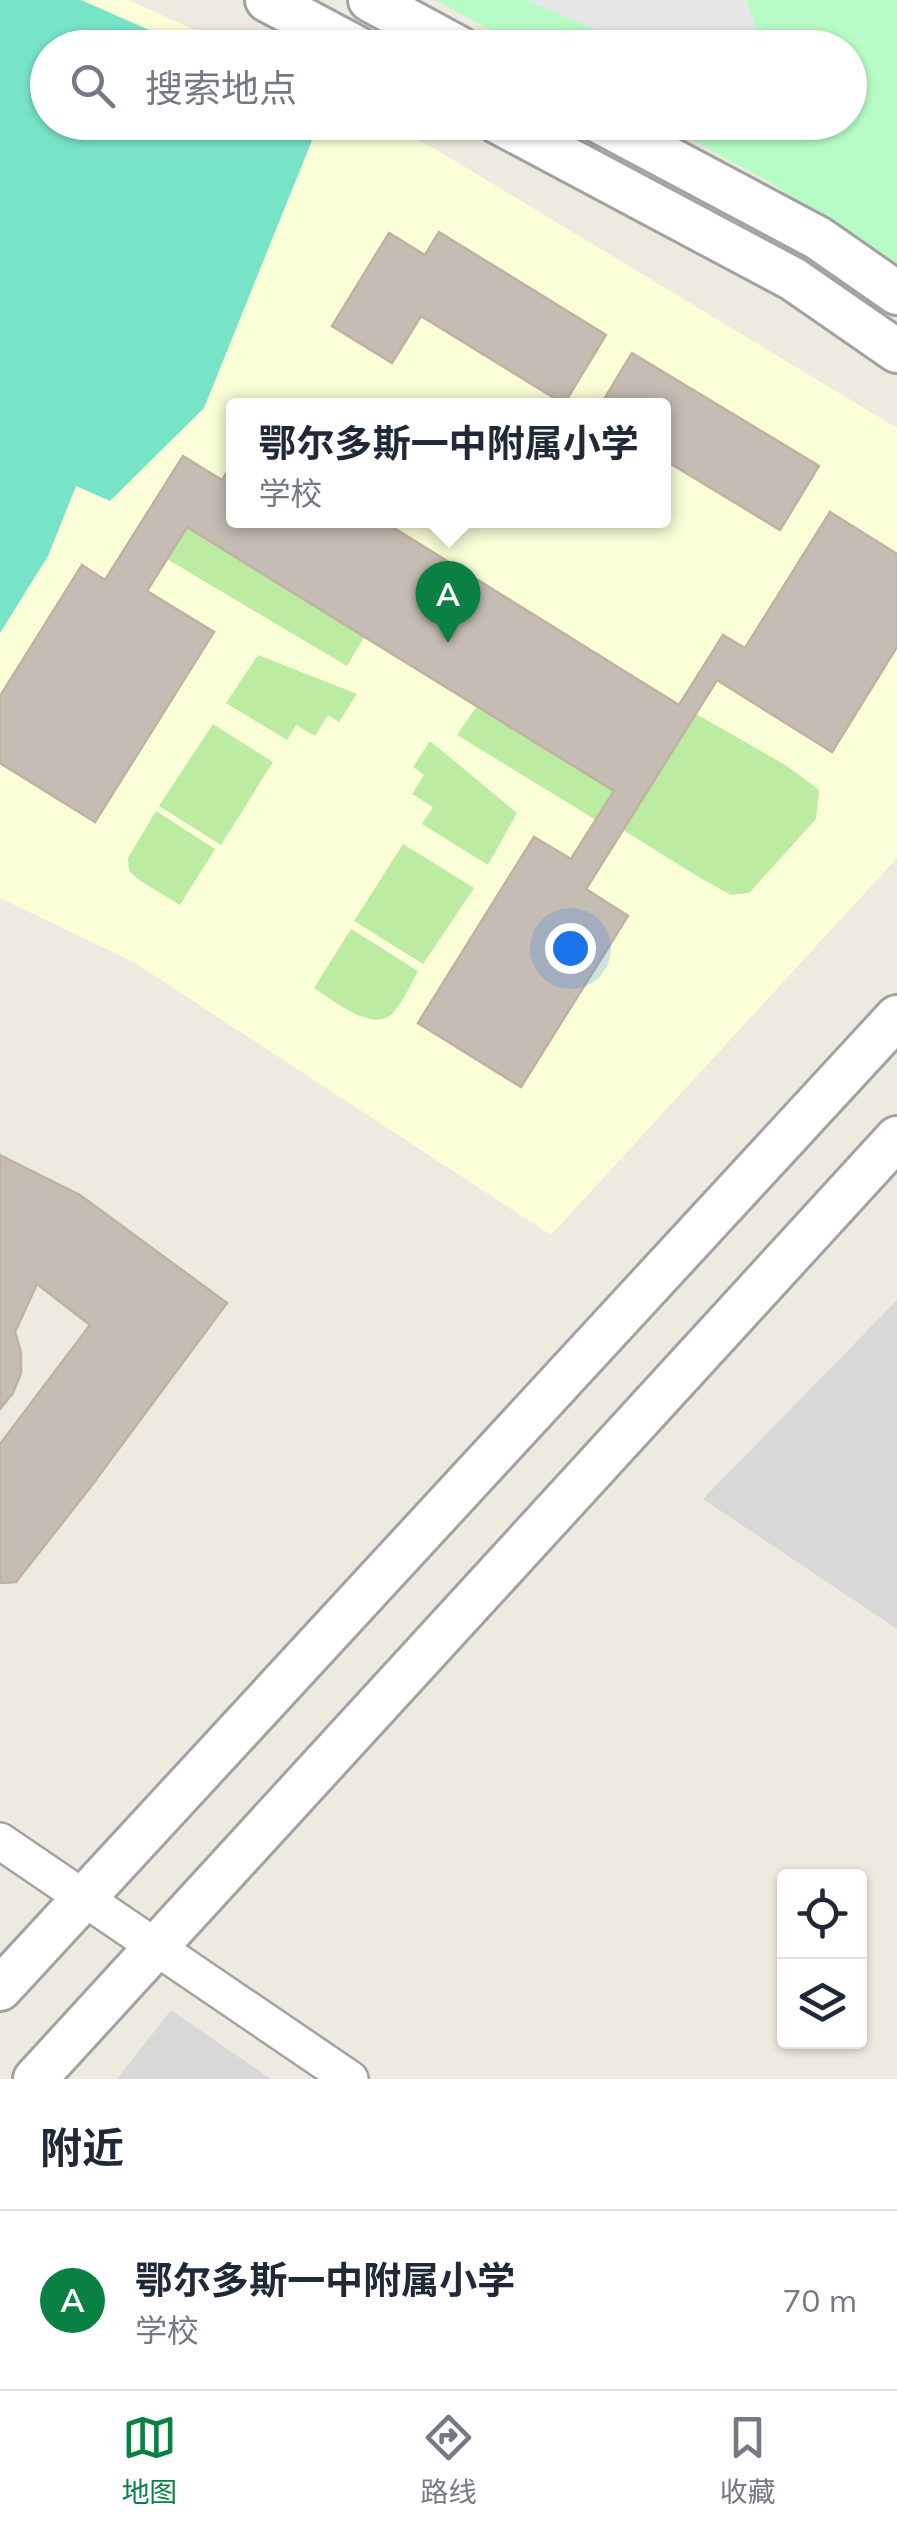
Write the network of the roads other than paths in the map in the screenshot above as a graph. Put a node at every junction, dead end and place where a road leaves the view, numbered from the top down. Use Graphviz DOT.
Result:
graph roads {
  1 [pos="267,0"];
  2 [pos="370,0"];
  3 [pos="323,30"];
  4 [pos="426,30"];
  5 [pos="532,140"];
  6 [pos="634,140"];
  7 [pos="897,293"];
  8 [pos="897,352"];
  9 [pos="897,1017"];
  10 [pos="897,1138"];
  11 [pos="0,1842"];
  12 [pos="83,1898"];
  13 [pos="157,1948"];
  14 [pos="0,1989"];
  15 [pos="35,2079"];
  16 [pos="350,2079"];
  1 -- 3 [label="street"];
  2 -- 4 [label="street"];
  5 -- 8 [label="street"];
  6 -- 7 [label="street"];
  9 -- 12 [label="street"];
  10 -- 13 [label="street"];
  11 -- 12 [label="street"];
  12 -- 13 [label="street"];
  12 -- 14 [label="street"];
  13 -- 15 [label="street"];
  13 -- 16 [label="street"];
}
